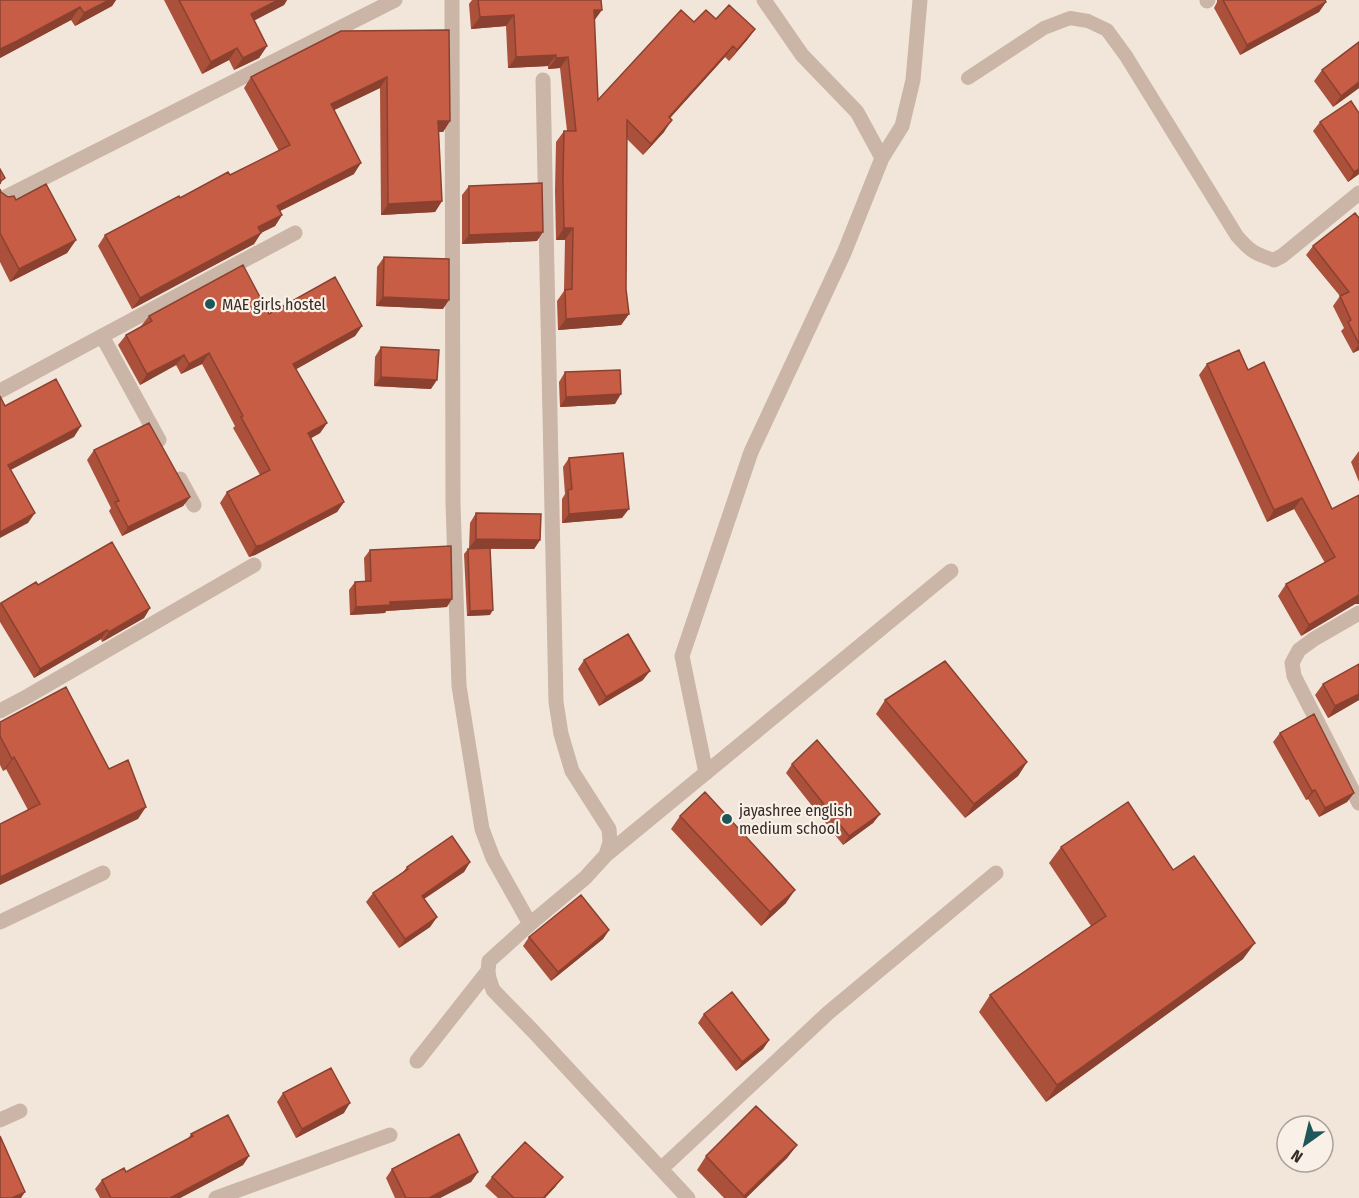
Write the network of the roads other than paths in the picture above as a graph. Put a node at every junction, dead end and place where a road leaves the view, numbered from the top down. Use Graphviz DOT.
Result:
graph roads {
  1 [pos="395,0"];
  2 [pos="452,0"];
  3 [pos="764,0"];
  4 [pos="920,0"];
  5 [pos="968,78"];
  6 [pos="543,80"];
  7 [pos="882,158"];
  8 [pos="1359,193"];
  9 [pos="0,200"];
  10 [pos="295,233"];
  11 [pos="1274,260"];
  12 [pos="102,336"];
  13 [pos="0,391"];
  14 [pos="194,505"];
  15 [pos="254,566"];
  16 [pos="951,571"];
  17 [pos="1359,613"];
  18 [pos="0,711"];
  19 [pos="706,773"];
  20 [pos="1359,803"];
  21 [pos="606,855"];
  22 [pos="103,873"];
  23 [pos="996,873"];
  24 [pos="0,922"];
  25 [pos="530,924"];
  26 [pos="488,970"];
  27 [pos="417,1061"];
  28 [pos="20,1111"];
  29 [pos="0,1120"];
  30 [pos="390,1135"];
  31 [pos="661,1169"];
  32 [pos="216,1198"];
  33 [pos="688,1198"];
  1 -- 9 [label="street"];
  2 -- 25 [label="street"];
  3 -- 7 [label="street"];
  4 -- 7 [label="street"];
  5 -- 11 [label="lane"];
  6 -- 21 [label="street"];
  7 -- 19 [label="street"];
  8 -- 11 [label="street"];
  10 -- 12 [label="street"];
  12 -- 13 [label="street"];
  12 -- 14 [label="street"];
  15 -- 18 [label="street"];
  16 -- 19 [label="street"];
  17 -- 20 [label="street"];
  19 -- 21 [label="street"];
  21 -- 25 [label="street"];
  22 -- 24 [label="street"];
  23 -- 31 [label="street"];
  25 -- 26 [label="street"];
  26 -- 27 [label="street"];
  26 -- 31 [label="street"];
  28 -- 29 [label="street"];
  30 -- 32 [label="street"];
  31 -- 33 [label="street"];
}
